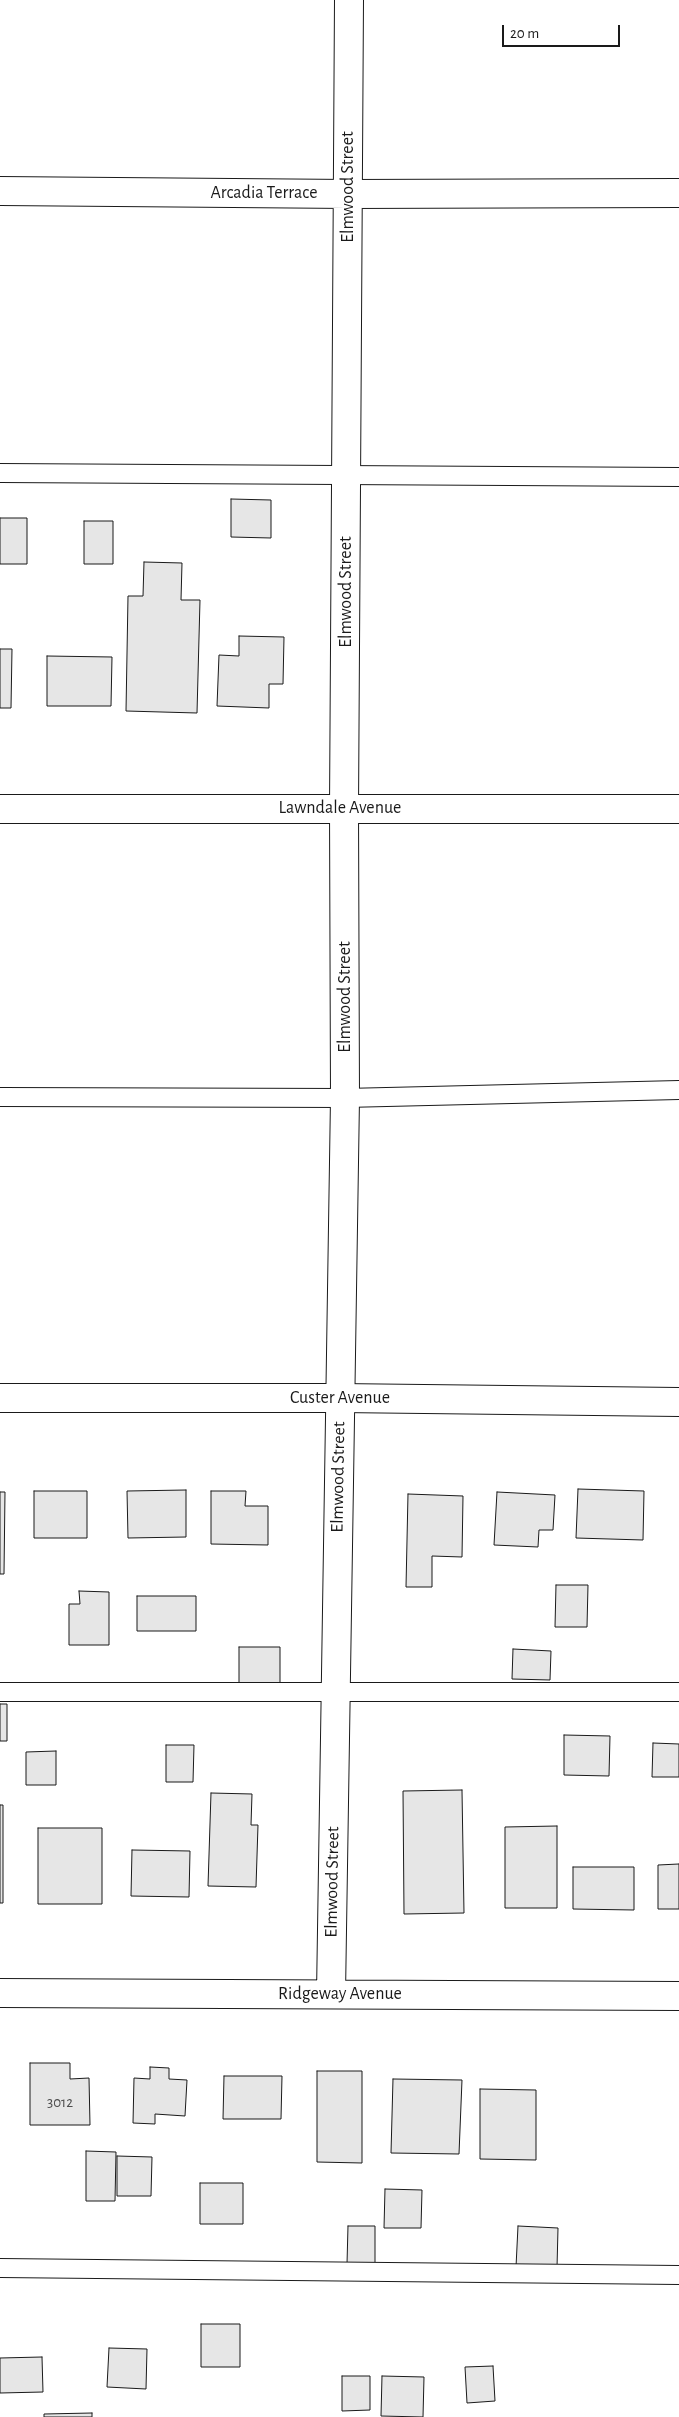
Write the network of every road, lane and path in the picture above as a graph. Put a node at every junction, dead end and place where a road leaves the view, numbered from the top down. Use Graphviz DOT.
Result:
graph roads {
  1 [pos="348,0"];
  2 [pos="0,191"];
  3 [pos="679,193"];
  4 [pos="349,194"];
  5 [pos="0,473"];
  6 [pos="347,476"];
  7 [pos="679,477"];
  8 [pos="344,808"];
  9 [pos="0,809"];
  10 [pos="679,809"];
  11 [pos="679,1090"];
  12 [pos="0,1096"];
  13 [pos="345,1098"];
  14 [pos="0,1398"];
  15 [pos="339,1398"];
  16 [pos="679,1402"];
  17 [pos="335,1691"];
  18 [pos="0,1692"];
  19 [pos="679,1692"];
  20 [pos="0,1992"];
  21 [pos="331,1994"];
  22 [pos="679,1996"];
  23 [pos="0,2268"];
  24 [pos="679,2275"];
  1 -- 4 [label="street, Elmwood Street"];
  2 -- 4 [label="street, Arcadia Terrace"];
  3 -- 4 [label="street, Arcadia Terrace"];
  4 -- 6 [label="street, Elmwood Street"];
  5 -- 6 [label="lane"];
  6 -- 7 [label="lane"];
  6 -- 8 [label="street, Elmwood Street"];
  8 -- 9 [label="street, Lawndale Avenue"];
  8 -- 10 [label="street, Lawndale Avenue"];
  8 -- 13 [label="street, Elmwood Street"];
  11 -- 13 [label="lane"];
  12 -- 13 [label="lane"];
  13 -- 15 [label="street, Elmwood Street"];
  14 -- 15 [label="street, Custer Avenue"];
  15 -- 16 [label="street, Custer Avenue"];
  15 -- 17 [label="street, Elmwood Street"];
  17 -- 18 [label="lane"];
  17 -- 19 [label="lane"];
  17 -- 21 [label="street, Elmwood Street"];
  20 -- 21 [label="street, Ridgeway Avenue"];
  21 -- 22 [label="street, Ridgeway Avenue"];
  23 -- 24 [label="lane"];
}
